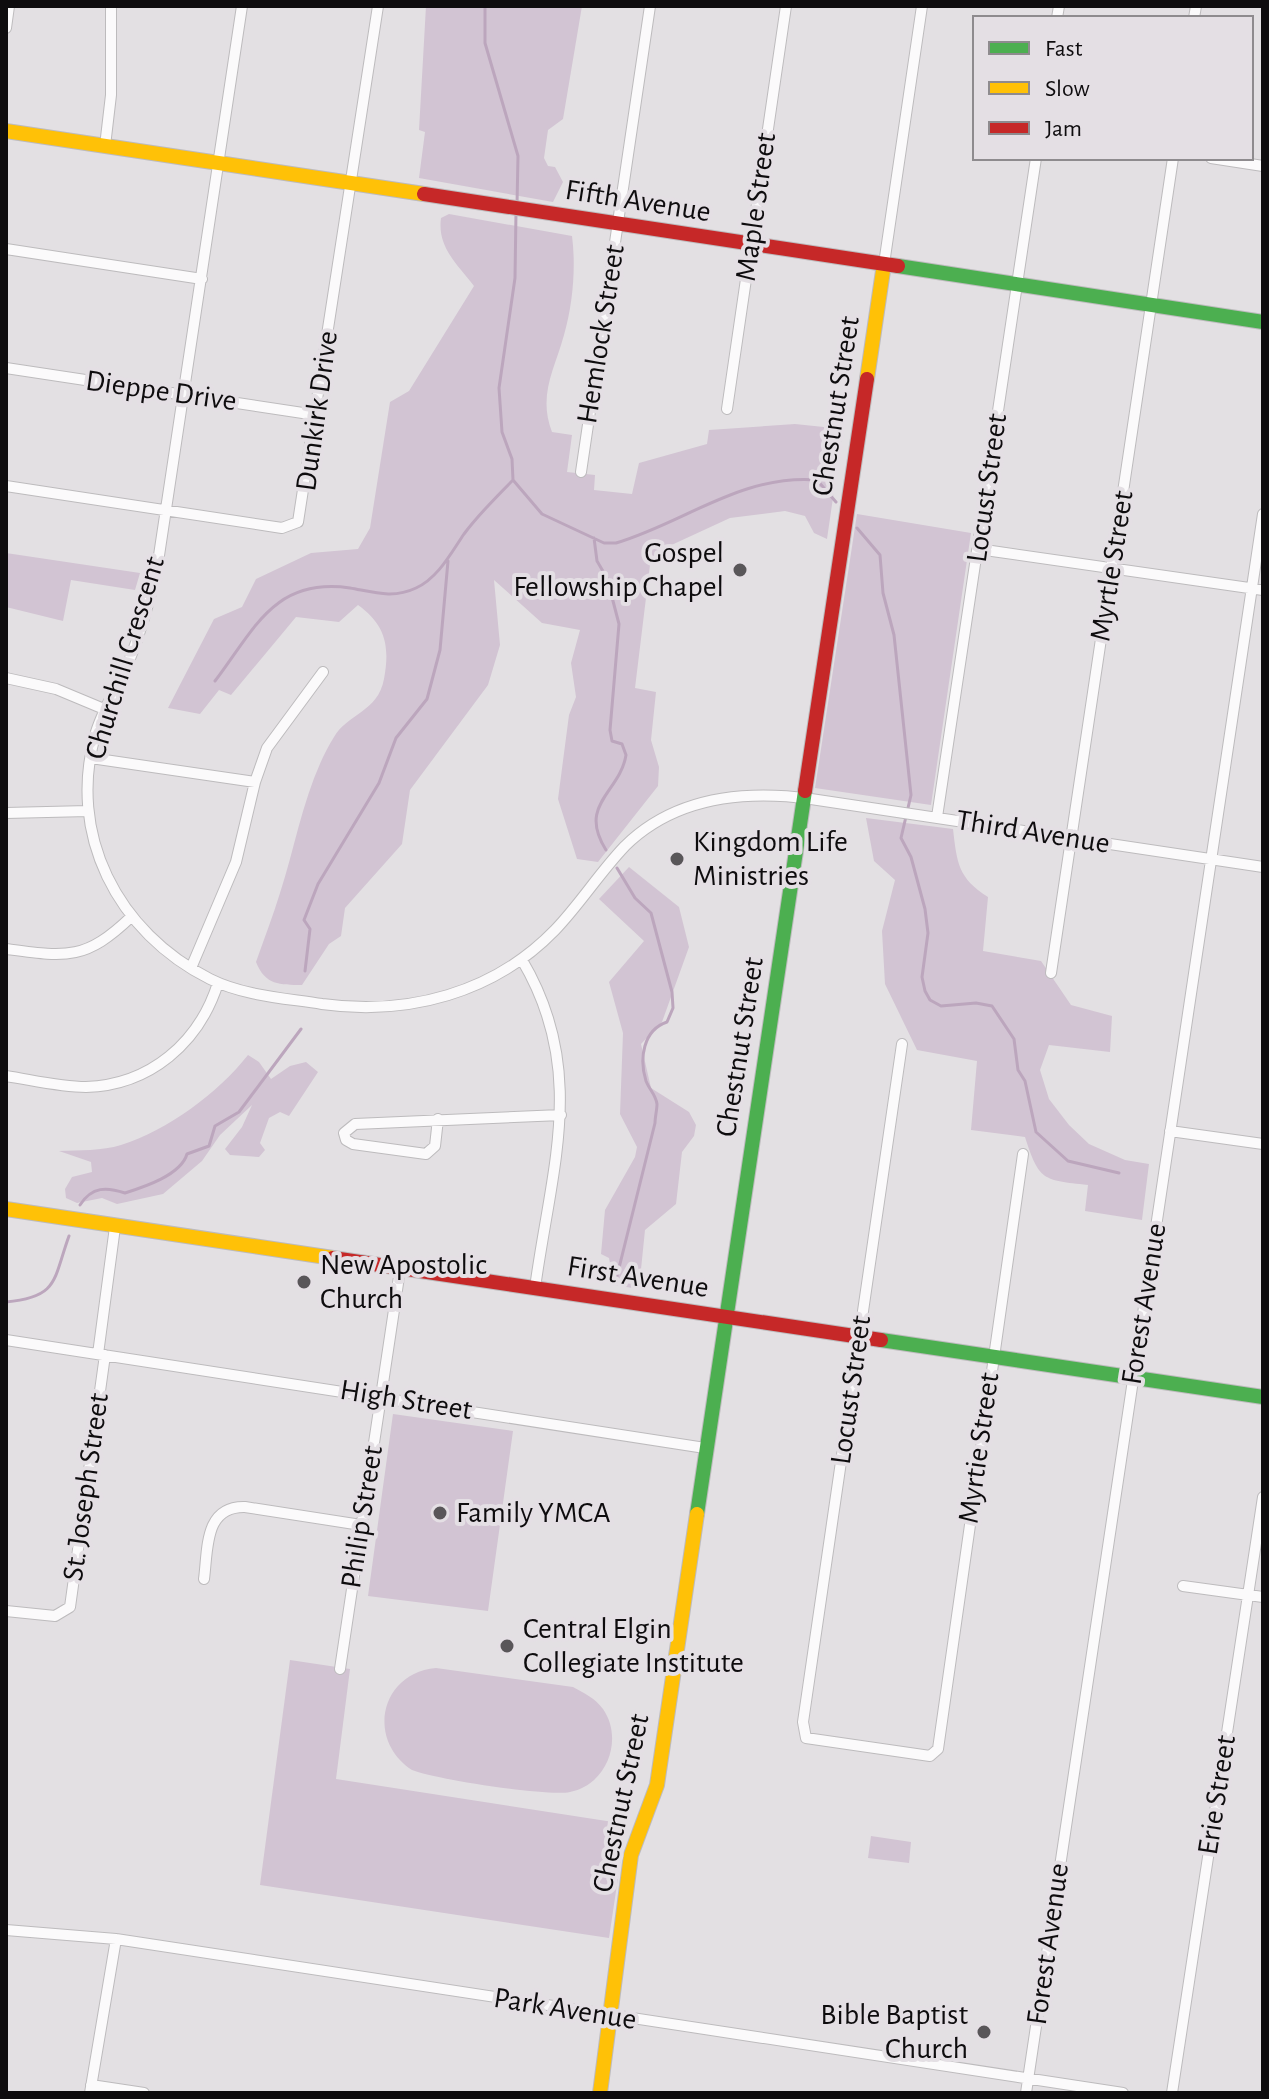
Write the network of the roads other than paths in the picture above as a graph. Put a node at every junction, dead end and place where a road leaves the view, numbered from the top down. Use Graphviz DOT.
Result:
graph roads {
  1 [pos="9,6"];
  2 [pos="111,6"];
  3 [pos="242,6"];
  4 [pos="378,6"];
  5 [pos="650,6"];
  6 [pos="786,6"];
  7 [pos="922,6"];
  8 [pos="6,28"];
  9 [pos="6,131"];
  10 [pos="105,146"];
  11 [pos="1036,160"];
  12 [pos="1173,160"];
  13 [pos="1224,160"];
  14 [pos="218,163"];
  15 [pos="1263,166"];
  16 [pos="352,183"];
  17 [pos="618,225"];
  18 [pos="751,244"];
  19 [pos="6,249"];
  20 [pos="884,264"];
  21 [pos="202,279"];
  22 [pos="1018,284"];
  23 [pos="1151,305"];
  24 [pos="1263,322"];
  25 [pos="6,368"];
  26 [pos="184,395"];
  27 [pos="727,409"];
  28 [pos="316,415"];
  29 [pos="581,472"];
  30 [pos="6,486"];
  31 [pos="166,510"];
  32 [pos="1263,514"];
  33 [pos="978,549"];
  34 [pos="1111,567"];
  35 [pos="1257,589"];
  36 [pos="323,672"];
  37 [pos="6,678"];
  38 [pos="104,709"];
  39 [pos="91,758"];
  40 [pos="255,782"];
  41 [pos="804,798"];
  42 [pos="88,811"];
  43 [pos="6,813"];
  44 [pos="937,817"];
  45 [pos="1071,838"];
  46 [pos="1210,859"];
  47 [pos="1263,867"];
  48 [pos="131,917"];
  49 [pos="6,949"];
  50 [pos="522,960"];
  51 [pos="191,968"];
  52 [pos="1051,973"];
  53 [pos="218,983"];
  54 [pos="902,1044"];
  55 [pos="6,1076"];
  56 [pos="561,1115"];
  57 [pos="438,1119"];
  58 [pos="1170,1131"];
  59 [pos="1263,1144"];
  60 [pos="1023,1154"];
  61 [pos="6,1209"];
  62 [pos="115,1227"];
  63 [pos="400,1270"];
  64 [pos="535,1288"];
  65 [pos="726,1316"];
  66 [pos="858,1338"];
  67 [pos="6,1340"];
  68 [pos="102,1355"];
  69 [pos="991,1357"];
  70 [pos="1132,1378"];
  71 [pos="381,1396"];
  72 [pos="1263,1397"];
  73 [pos="705,1448"];
  74 [pos="1263,1497"];
  75 [pos="361,1525"];
  76 [pos="204,1579"];
  77 [pos="1183,1586"];
  78 [pos="1248,1595"];
  79 [pos="1263,1597"];
  80 [pos="6,1611"];
  81 [pos="340,1669"];
  82 [pos="939,1742"];
  83 [pos="6,1930"];
  84 [pos="116,1939"];
  85 [pos="611,2016"];
  86 [pos="1028,2079"];
  87 [pos="90,2089"];
  88 [pos="144,2093"];
  89 [pos="600,2093"];
  90 [pos="1026,2093"];
  91 [pos="1123,2093"];
  92 [pos="1172,2093"];
  1 -- 8 [label="street"];
  2 -- 10 [label="street"];
  3 -- 14 [label="street, Churchill Crescent"];
  4 -- 16 [label="street, Dunkirk Drive"];
  5 -- 17 [label="street, Hemlock Street"];
  6 -- 18 [label="street, Maple Street"];
  7 -- 20 [label="street, Chestnut Street"];
  9 -- 10 [label="street, Fifth Avenue"];
  10 -- 14 [label="street, Fifth Avenue"];
  11 -- 22 [label="street, Locust Street"];
  12 -- 23 [label="street, Myrtle Street"];
  13 -- 15 [label="street"];
  14 -- 16 [label="street, Fifth Avenue"];
  14 -- 21 [label="street, Churchill Crescent"];
  16 -- 17 [label="street, Fifth Avenue"];
  16 -- 28 [label="street, Dunkirk Drive"];
  17 -- 18 [label="street, Fifth Avenue"];
  17 -- 29 [label="street, Hemlock Street"];
  18 -- 20 [label="street, Fifth Avenue"];
  18 -- 27 [label="street, Maple Street"];
  19 -- 21 [label="street"];
  20 -- 22 [label="street, Fifth Avenue"];
  20 -- 41 [label="street, Chestnut Street"];
  21 -- 26 [label="street, Churchill Crescent"];
  22 -- 23 [label="street, Fifth Avenue"];
  22 -- 33 [label="street, Locust Street"];
  23 -- 24 [label="street, Fifth Avenue"];
  23 -- 34 [label="street, Myrtle Street"];
  25 -- 26 [label="street, Dieppe Drive"];
  26 -- 28 [label="street, Dieppe Drive"];
  26 -- 31 [label="street, Churchill Crescent"];
  28 -- 31 [label="street, Dunkirk Drive"];
  30 -- 31 [label="street, Dunkirk Drive"];
  31 -- 38 [label="street, Churchill Crescent"];
  32 -- 35 [label="street, Forest Avenue"];
  33 -- 34 [label="street"];
  33 -- 44 [label="street, Locust Street"];
  34 -- 35 [label="street"];
  34 -- 45 [label="street, Myrtle Street"];
  35 -- 46 [label="street, Forest Avenue"];
  36 -- 40 [label="street"];
  37 -- 38 [label="street"];
  38 -- 39 [label="street, Churchill Crescent"];
  39 -- 40 [label="street"];
  39 -- 42 [label="street, Churchill Crescent"];
  40 -- 51 [label="street"];
  41 -- 44 [label="street, Third Avenue"];
  41 -- 50 [label="street, Churchill Crescent"];
  41 -- 65 [label="street, Chestnut Street"];
  42 -- 43 [label="street"];
  42 -- 48 [label="street, Churchill Crescent"];
  44 -- 45 [label="street, Third Avenue"];
  45 -- 46 [label="street, Third Avenue"];
  45 -- 52 [label="street, Myrtle Street"];
  46 -- 47 [label="street, Third Avenue"];
  46 -- 58 [label="street, Forest Avenue"];
  48 -- 49 [label="street"];
  48 -- 51 [label="street, Churchill Crescent"];
  50 -- 53 [label="street, Churchill Crescent"];
  50 -- 56 [label="street"];
  51 -- 53 [label="street, Churchill Crescent"];
  53 -- 55 [label="street"];
  54 -- 66 [label="street, Locust Street"];
  56 -- 57 [label="street"];
  56 -- 64 [label="street"];
  57 -- 57 [label="street"];
  58 -- 59 [label="street"];
  58 -- 70 [label="street, Forest Avenue"];
  60 -- 69 [label="street, Myrtie Street"];
  61 -- 62 [label="street, First Avenue"];
  62 -- 63 [label="street, First Avenue"];
  62 -- 68 [label="street, St. Joseph Street"];
  63 -- 64 [label="street, First Avenue"];
  63 -- 71 [label="street, Philip Street"];
  64 -- 65 [label="street, First Avenue"];
  65 -- 66 [label="street, First Avenue"];
  65 -- 73 [label="street, Chestnut Street"];
  66 -- 69 [label="street, First Avenue"];
  66 -- 82 [label="street, Locust Street"];
  67 -- 68 [label="street, High Street"];
  68 -- 71 [label="street, High Street"];
  68 -- 80 [label="street, St. Joseph Street"];
  69 -- 70 [label="street, First Avenue"];
  69 -- 82 [label="street, Myrtie Street"];
  70 -- 72 [label="street, First Avenue"];
  70 -- 86 [label="street, Forest Avenue"];
  71 -- 73 [label="street, High Street"];
  71 -- 75 [label="street, Philip Street"];
  73 -- 85 [label="street, Chestnut Street"];
  74 -- 78 [label="street, Erie Street"];
  75 -- 76 [label="street"];
  75 -- 81 [label="street, Philip Street"];
  77 -- 78 [label="street"];
  78 -- 79 [label="street"];
  78 -- 92 [label="street, Erie Street"];
  83 -- 84 [label="street, Park Avenue"];
  84 -- 85 [label="street, Park Avenue"];
  84 -- 87 [label="street"];
  85 -- 86 [label="street, Park Avenue"];
  85 -- 89 [label="street, Chestnut Street"];
  86 -- 90 [label="street, Forest Avenue"];
  86 -- 91 [label="street, Park Avenue"];
  87 -- 88 [label="street"];
}
